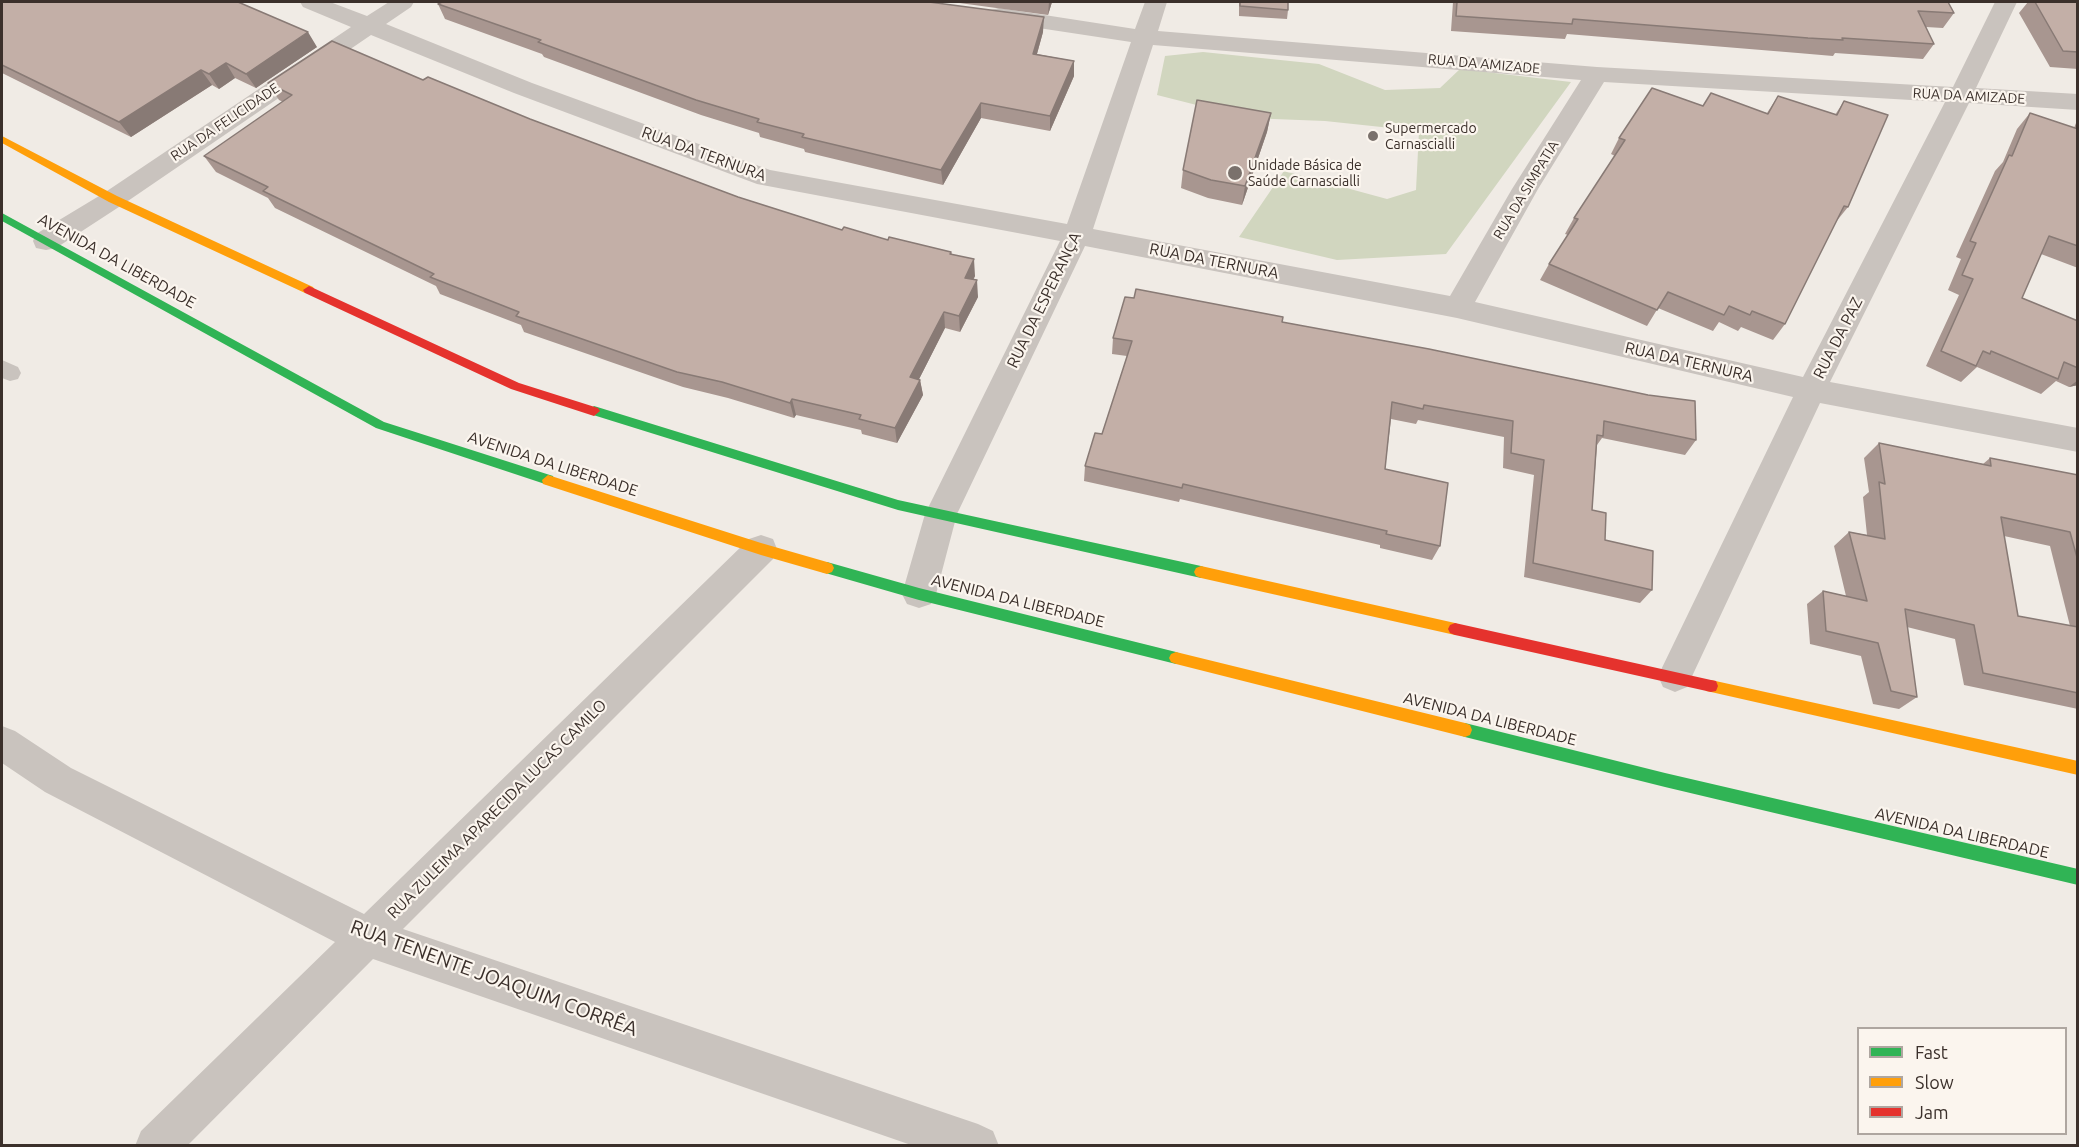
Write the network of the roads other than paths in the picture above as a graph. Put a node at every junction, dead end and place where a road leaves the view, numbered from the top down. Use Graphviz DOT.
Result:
graph roads {
  1 [pos="311,2"];
  2 [pos="403,2"];
  3 [pos="1156,2"];
  4 [pos="2006,2"];
  5 [pos="976,12"];
  6 [pos="368,24"];
  7 [pos="1145,36"];
  8 [pos="1597,74"];
  9 [pos="1961,95"];
  10 [pos="2078,102"];
  11 [pos="2,139"];
  12 [pos="113,199"];
  13 [pos="2,217"];
  14 [pos="1077,235"];
  15 [pos="46,241"];
  16 [pos="1458,308"];
  17 [pos="1811,390"];
  18 [pos="2078,440"];
  19 [pos="941,514"];
  20 [pos="761,549"];
  21 [pos="919,594"];
  22 [pos="1675,676"];
  23 [pos="2,742"];
  24 [pos="2078,768"];
  25 [pos="2078,877"];
  26 [pos="367,937"];
  27 [pos="156,1146"];
  28 [pos="978,1146"];
  1 -- 6 [label="street, RUA DA TERNURA"];
  2 -- 6 [label="street, RUA DA FELICIDADE"];
  3 -- 7 [label="street, RUA DA ESPERANÇA"];
  4 -- 9 [label="street, RUA DA PAZ"];
  5 -- 7 [label="street, RUA DA AMIZADE"];
  6 -- 12 [label="street, RUA DA FELICIDADE"];
  6 -- 14 [label="street, RUA DA TERNURA"];
  7 -- 8 [label="street, RUA DA AMIZADE"];
  7 -- 14 [label="street, RUA DA ESPERANÇA"];
  8 -- 9 [label="street, RUA DA AMIZADE"];
  8 -- 16 [label="street, RUA DA SIMPATIA"];
  9 -- 10 [label="street, RUA DA AMIZADE"];
  9 -- 17 [label="street, RUA DA PAZ"];
  11 -- 12 [label="street"];
  12 -- 15 [label="street, RUA DA FELICIDADE"];
  12 -- 19 [label="street"];
  13 -- 15 [label="street, AVENIDA DA LIBERDADE"];
  14 -- 16 [label="street, RUA DA TERNURA"];
  14 -- 19 [label="street, RUA DA ESPERANÇA"];
  15 -- 20 [label="street, AVENIDA DA LIBERDADE"];
  16 -- 17 [label="street, RUA DA TERNURA"];
  17 -- 18 [label="street, RUA DA TERNURA"];
  17 -- 22 [label="street, RUA DA PAZ"];
  19 -- 21 [label="street, RUA DA ESPERANÇA"];
  19 -- 22 [label="street"];
  20 -- 21 [label="street, AVENIDA DA LIBERDADE"];
  20 -- 26 [label="street, RUA ZULEIMA APARECIDA LUCAS CAMILO"];
  21 -- 25 [label="street, AVENIDA DA LIBERDADE"];
  22 -- 24 [label="street"];
  23 -- 26 [label="street, RUA TENENTE JOAQUIM CORRÊA"];
  26 -- 27 [label="street, RUA ZULEIMA APARECIDA LUCAS CAMILO"];
  26 -- 28 [label="street, RUA TENENTE JOAQUIM CORRÊA"];
}
